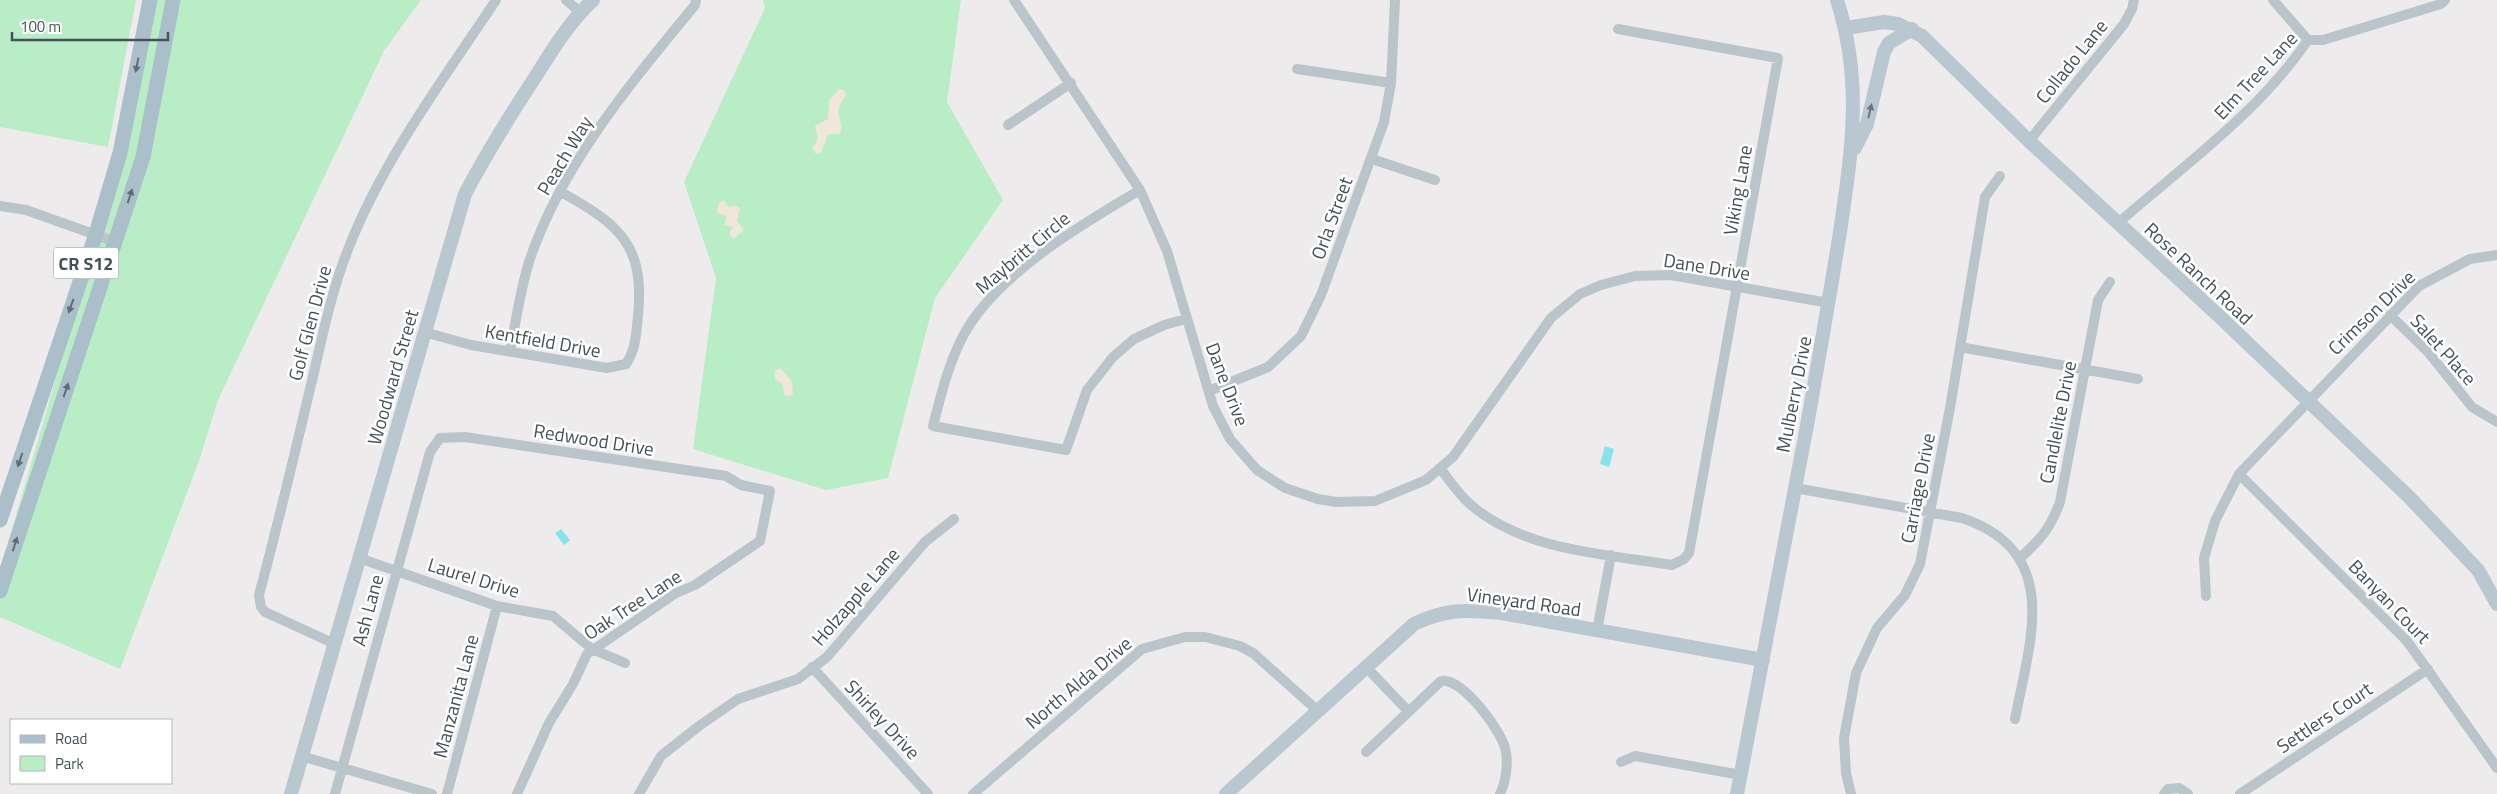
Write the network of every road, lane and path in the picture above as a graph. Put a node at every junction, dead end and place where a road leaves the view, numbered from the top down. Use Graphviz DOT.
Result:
graph roads {
  1 [pos="150,0"];
  2 [pos="172,0"];
  3 [pos="496,0"];
  4 [pos="566,0"];
  5 [pos="593,0"];
  6 [pos="696,0"];
  7 [pos="1015,0"];
  8 [pos="1837,0"];
  9 [pos="2134,0"];
  10 [pos="2273,0"];
  11 [pos="2445,0"];
  12 [pos="1395,1"];
  13 [pos="580,12"];
  14 [pos="1846,28"];
  15 [pos="1618,29"];
  16 [pos="1912,29"];
  17 [pos="2308,40"];
  18 [pos="1297,69"];
  19 [pos="1071,83"];
  20 [pos="1391,83"];
  21 [pos="1008,124"];
  22 [pos="2029,141"];
  23 [pos="1851,156"];
  24 [pos="1372,159"];
  25 [pos="2000,176"];
  26 [pos="1436,180"];
  27 [pos="1140,190"];
  28 [pos="561,192"];
  29 [pos="0,206"];
  30 [pos="2117,224"];
  31 [pos="96,234"];
  32 [pos="116,242"];
  33 [pos="2497,255"];
  34 [pos="2110,282"];
  35 [pos="1737,288"];
  36 [pos="1829,303"];
  37 [pos="2390,315"];
  38 [pos="1186,319"];
  39 [pos="424,332"];
  40 [pos="1960,347"];
  41 [pos="510,351"];
  42 [pos="2085,370"];
  43 [pos="2138,379"];
  44 [pos="1209,391"];
  45 [pos="2307,400"];
  46 [pos="2497,422"];
  47 [pos="440,438"];
  48 [pos="1440,468"];
  49 [pos="2239,474"];
  50 [pos="741,485"];
  51 [pos="1795,488"];
  52 [pos="1930,513"];
  53 [pos="954,519"];
  54 [pos="0,520"];
  55 [pos="1611,555"];
  56 [pos="359,558"];
  57 [pos="2020,558"];
  58 [pos="396,571"];
  59 [pos="0,591"];
  60 [pos="2206,596"];
  61 [pos="2497,604"];
  62 [pos="497,606"];
  63 [pos="1597,631"];
  64 [pos="335,644"];
  65 [pos="592,649"];
  66 [pos="1763,660"];
  67 [pos="625,663"];
  68 [pos="812,667"];
  69 [pos="1366,667"];
  70 [pos="2428,669"];
  71 [pos="1318,711"];
  72 [pos="1408,711"];
  73 [pos="2015,719"];
  74 [pos="1366,752"];
  75 [pos="301,756"];
  76 [pos="1621,762"];
  77 [pos="2497,768"];
  78 [pos="342,769"];
  79 [pos="1741,775"];
  80 [pos="291,794"];
  81 [pos="335,794"];
  82 [pos="432,794"];
  83 [pos="448,794"];
  84 [pos="518,794"];
  85 [pos="639,794"];
  86 [pos="928,794"];
  87 [pos="973,794"];
  88 [pos="1226,794"];
  89 [pos="1500,794"];
  90 [pos="1738,794"];
  91 [pos="1851,794"];
  92 [pos="2164,794"];
  93 [pos="2188,794"];
  94 [pos="2240,794"];
  1 -- 31 [label="main road, CR S12, one-way"];
  32 -- 2 [label="main road, CR S12, one-way"];
  3 -- 64 [label="street, Golf Glen Drive"];
  4 -- 13 [label="street"];
  5 -- 13 [label="street, Woodward Street"];
  6 -- 28 [label="street, Peach Way"];
  7 -- 19 [label="street, Dane Drive"];
  8 -- 14 [label="street, Mulberry Drive"];
  9 -- 22 [label="street, Collado Lane"];
  10 -- 17 [label="street"];
  11 -- 17 [label="street, Elm Tree Lane"];
  12 -- 20 [label="street, Orla Street"];
  13 -- 39 [label="street, Woodward Street"];
  14 -- 16 [label="street, Rose Ranch Road"];
  14 -- 23 [label="street, Mulberry Drive"];
  15 -- 35 [label="street, Viking Lane"];
  16 -- 22 [label="street, Rose Ranch Road"];
  23 -- 16 [label="street, one-way"];
  17 -- 30 [label="street, Elm Tree Lane"];
  18 -- 20 [label="street"];
  19 -- 21 [label="street"];
  19 -- 27 [label="street, Dane Drive"];
  20 -- 24 [label="street, Orla Street"];
  22 -- 30 [label="street, Rose Ranch Road"];
  23 -- 36 [label="street, Mulberry Drive"];
  24 -- 26 [label="street"];
  24 -- 44 [label="street, Orla Street"];
  25 -- 40 [label="street, Carriage Drive"];
  27 -- 38 [label="street, Dane Drive"];
  27 -- 38 [label="street, Maybritt Circle"];
  28 -- 41 [label="street, Peach Way"];
  28 -- 41 [label="street, Kentfield Drive"];
  29 -- 31 [label="street"];
  30 -- 45 [label="street, Rose Ranch Road"];
  31 -- 32 [label="street"];
  31 -- 54 [label="main road, CR S12, one-way"];
  59 -- 32 [label="main road, CR S12, one-way"];
  33 -- 37 [label="street, Crimson Drive"];
  34 -- 42 [label="street, Candlelite Drive"];
  35 -- 36 [label="street, Dane Drive"];
  35 -- 48 [label="street, Dane Drive"];
  35 -- 55 [label="street, Viking Lane"];
  36 -- 51 [label="street, Mulberry Drive"];
  37 -- 45 [label="street, Crimson Drive"];
  37 -- 46 [label="street, Salet Place"];
  38 -- 44 [label="street, Dane Drive"];
  39 -- 41 [label="street, Kentfield Drive"];
  39 -- 56 [label="street, Woodward Street"];
  40 -- 42 [label="street"];
  40 -- 52 [label="street, Carriage Drive"];
  42 -- 43 [label="street"];
  42 -- 57 [label="street, Candlelite Drive"];
  44 -- 48 [label="street, Dane Drive"];
  45 -- 49 [label="street, Crimson Drive"];
  45 -- 61 [label="street, Rose Ranch Road"];
  47 -- 50 [label="street, Redwood Drive"];
  47 -- 58 [label="street, Ash Lane"];
  48 -- 55 [label="street, Viking Lane"];
  49 -- 60 [label="street, Crimson Drive"];
  49 -- 70 [label="street, Banyan Court"];
  50 -- 65 [label="street, Oak Tree Lane"];
  51 -- 52 [label="street"];
  51 -- 66 [label="street, Mulberry Drive"];
  52 -- 57 [label="street"];
  52 -- 91 [label="street, Carriage Drive"];
  53 -- 68 [label="street, Holzapple Lane"];
  55 -- 63 [label="street"];
  56 -- 58 [label="street, Laurel Drive"];
  56 -- 64 [label="street, Woodward Street"];
  57 -- 73 [label="street"];
  58 -- 62 [label="street, Laurel Drive"];
  58 -- 78 [label="street, Ash Lane"];
  62 -- 65 [label="street, Laurel Drive"];
  62 -- 83 [label="street, Manzanita Lane"];
  63 -- 66 [label="street, Vineyard Road"];
  63 -- 69 [label="street, Vineyard Road"];
  64 -- 75 [label="street, Woodward Street"];
  65 -- 67 [label="street, Laurel Drive"];
  65 -- 84 [label="street, Oak Tree Lane"];
  66 -- 79 [label="street, Mulberry Drive"];
  68 -- 85 [label="street, Holzapple Lane"];
  68 -- 86 [label="street, Shirley Drive"];
  69 -- 71 [label="street, Vineyard Road"];
  69 -- 72 [label="street"];
  70 -- 77 [label="street, Banyan Court"];
  70 -- 94 [label="street, Settlers Court"];
  71 -- 87 [label="street, North Alda Drive"];
  71 -- 88 [label="street, Vineyard Road"];
  72 -- 74 [label="street"];
  72 -- 89 [label="street"];
  75 -- 78 [label="street"];
  75 -- 80 [label="street, Woodward Street"];
  76 -- 79 [label="street"];
  78 -- 81 [label="street, Ash Lane"];
  78 -- 82 [label="street"];
  79 -- 90 [label="street, Mulberry Drive"];
  92 -- 93 [label="street"];
}
